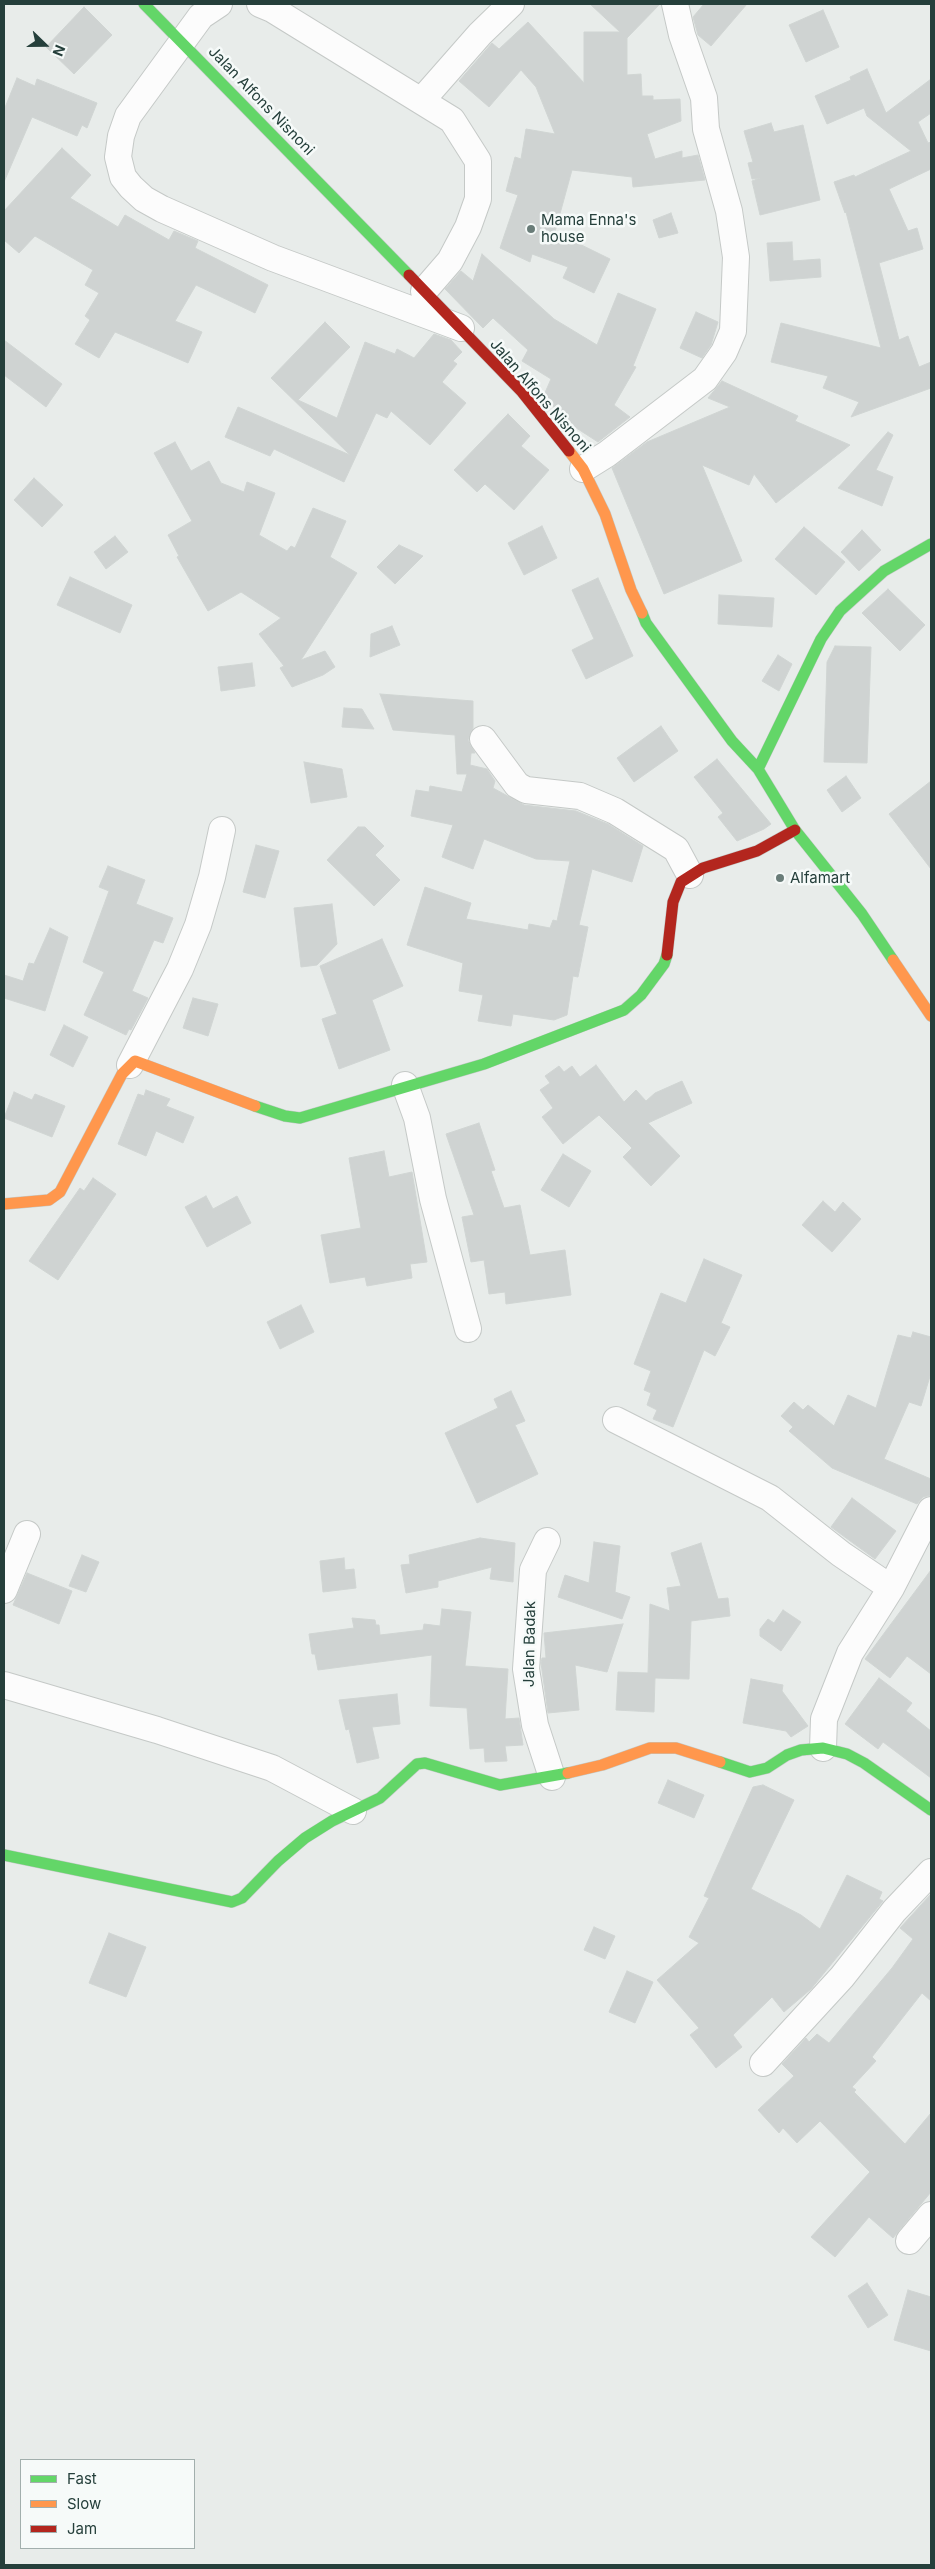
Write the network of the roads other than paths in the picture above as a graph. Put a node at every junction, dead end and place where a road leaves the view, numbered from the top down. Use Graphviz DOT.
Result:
graph roads {
  1 [pos="144,4"];
  2 [pos="219,4"];
  3 [pos="260,4"];
  4 [pos="511,4"];
  5 [pos="675,4"];
  6 [pos="183,41"];
  7 [pos="422,100"];
  8 [pos="424,291"];
  9 [pos="461,328"];
  10 [pos="582,469"];
  11 [pos="931,544"];
  12 [pos="482,739"];
  13 [pos="758,769"];
  14 [pos="222,830"];
  15 [pos="795,830"];
  16 [pos="690,875"];
  17 [pos="931,1016"];
  18 [pos="130,1065"];
  19 [pos="405,1086"];
  20 [pos="4,1204"];
  21 [pos="468,1329"];
  22 [pos="616,1420"];
  23 [pos="931,1510"];
  24 [pos="27,1534"];
  25 [pos="548,1541"];
  26 [pos="891,1588"];
  27 [pos="4,1590"];
  28 [pos="4,1685"];
  29 [pos="823,1748"];
  30 [pos="552,1778"];
  31 [pos="931,1810"];
  32 [pos="353,1812"];
  33 [pos="4,1855"];
  34 [pos="931,1872"];
  35 [pos="763,2063"];
  36 [pos="931,2215"];
  37 [pos="909,2241"];
  1 -- 6 [label="street, Jalan Alfons Nisnoni"];
  2 -- 6 [label="street"];
  3 -- 7 [label="street"];
  4 -- 7 [label="street"];
  5 -- 10 [label="street"];
  6 -- 8 [label="street, Jalan Alfons Nisnoni"];
  6 -- 9 [label="street"];
  7 -- 8 [label="street"];
  8 -- 9 [label="street, Jalan Alfons Nisnoni"];
  9 -- 10 [label="street, Jalan Alfons Nisnoni"];
  10 -- 13 [label="street, Jalan Alfons Nisnoni"];
  11 -- 13 [label="street"];
  12 -- 16 [label="street"];
  13 -- 15 [label="street, Jalan Alfons Nisnoni"];
  14 -- 18 [label="street"];
  15 -- 16 [label="street"];
  15 -- 17 [label="street, Jalan Alfons Nisnoni"];
  16 -- 19 [label="street"];
  18 -- 19 [label="street"];
  18 -- 20 [label="street"];
  19 -- 21 [label="street"];
  22 -- 26 [label="street"];
  23 -- 26 [label="street"];
  24 -- 27 [label="street"];
  25 -- 30 [label="street, Jalan Badak"];
  26 -- 29 [label="street"];
  28 -- 32 [label="street"];
  29 -- 30 [label="street"];
  29 -- 31 [label="street"];
  30 -- 32 [label="street"];
  32 -- 33 [label="street"];
  34 -- 35 [label="street"];
  36 -- 37 [label="street"];
}
